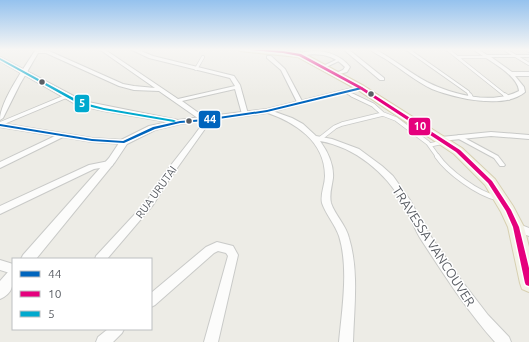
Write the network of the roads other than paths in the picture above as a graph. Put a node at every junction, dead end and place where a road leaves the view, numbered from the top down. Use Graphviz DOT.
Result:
graph roads {
  1 [pos="10,65"];
  2 [pos="29,65"];
  3 [pos="76,65"];
  4 [pos="124,65"];
  5 [pos="181,65"];
  6 [pos="198,65"];
  7 [pos="278,65"];
  8 [pos="319,65"];
  9 [pos="328,65"];
  10 [pos="346,65"];
  11 [pos="365,65"];
  12 [pos="399,65"];
  13 [pos="430,65"];
  14 [pos="466,65"];
  15 [pos="497,65"];
  16 [pos="323,67"];
  17 [pos="196,69"];
  18 [pos="24,73"];
  19 [pos="338,74"];
  20 [pos="510,74"];
  21 [pos="529,74"];
  22 [pos="382,79"];
  23 [pos="237,86"];
  24 [pos="361,88"];
  25 [pos="159,90"];
  26 [pos="346,92"];
  27 [pos="67,96"];
  28 [pos="471,97"];
  29 [pos="508,98"];
  30 [pos="176,101"];
  31 [pos="300,103"];
  32 [pos="268,110"];
  33 [pos="245,114"];
  34 [pos="383,114"];
  35 [pos="0,118"];
  36 [pos="205,120"];
  37 [pos="180,122"];
  38 [pos="0,124"];
  39 [pos="60,136"];
  40 [pos="459,137"];
  41 [pos="527,137"];
  42 [pos="318,138"];
  43 [pos="443,140"];
  44 [pos="123,142"];
  45 [pos="430,145"];
  46 [pos="109,164"];
  47 [pos="0,165"];
  48 [pos="502,165"];
  49 [pos="502,199"];
  50 [pos="0,210"];
  51 [pos="522,229"];
  52 [pos="29,258"];
  53 [pos="101,258"];
  54 [pos="0,265"];
  55 [pos="12,269"];
  56 [pos="12,277"];
  57 [pos="529,283"];
  58 [pos="0,292"];
  59 [pos="152,299"];
  60 [pos="117,330"];
  61 [pos="103,342"];
  62 [pos="211,342"];
  63 [pos="346,342"];
  64 [pos="504,342"];
  1 -- 18 [label="street"];
  2 -- 18 [label="street"];
  3 -- 25 [label="street"];
  4 -- 25 [label="street"];
  5 -- 17 [label="street"];
  6 -- 17 [label="lane"];
  7 -- 31 [label="street"];
  8 -- 16 [label="main road"];
  9 -- 16 [label="street"];
  10 -- 19 [label="street"];
  11 -- 22 [label="street"];
  12 -- 28 [label="street"];
  13 -- 28 [label="lane"];
  14 -- 29 [label="lane"];
  15 -- 20 [label="street"];
  16 -- 19 [label="main road"];
  17 -- 23 [label="street"];
  18 -- 27 [label="street"];
  18 -- 35 [label="street"];
  19 -- 24 [label="main road"];
  20 -- 21 [label="street"];
  20 -- 29 [label="street"];
  23 -- 30 [label="street"];
  23 -- 33 [label="street"];
  24 -- 26 [label="street"];
  24 -- 43 [label="main road"];
  25 -- 30 [label="street"];
  26 -- 31 [label="street"];
  26 -- 34 [label="lane"];
  27 -- 37 [label="street"];
  27 -- 38 [label="lane"];
  28 -- 29 [label="street"];
  30 -- 36 [label="street"];
  31 -- 32 [label="street"];
  32 -- 33 [label="street"];
  32 -- 42 [label="street"];
  33 -- 36 [label="street"];
  34 -- 42 [label="lane"];
  34 -- 45 [label="lane"];
  36 -- 37 [label="street"];
  36 -- 53 [label="street, RUA URUTAI"];
  37 -- 44 [label="street"];
  38 -- 39 [label="street"];
  39 -- 44 [label="street"];
  39 -- 47 [label="street"];
  40 -- 41 [label="street"];
  40 -- 43 [label="street"];
  40 -- 48 [label="street"];
  42 -- 63 [label="street"];
  42 -- 64 [label="street, TRAVESSA VANCOUVER"];
  43 -- 45 [label="lane"];
  43 -- 49 [label="main road"];
  44 -- 46 [label="street"];
  45 -- 49 [label="lane"];
  46 -- 50 [label="street"];
  46 -- 52 [label="street"];
  49 -- 51 [label="main road"];
  51 -- 57 [label="main road"];
  54 -- 55 [label="street"];
  56 -- 58 [label="street"];
  59 -- 62 [label="street"];
  60 -- 61 [label="street"];
}
